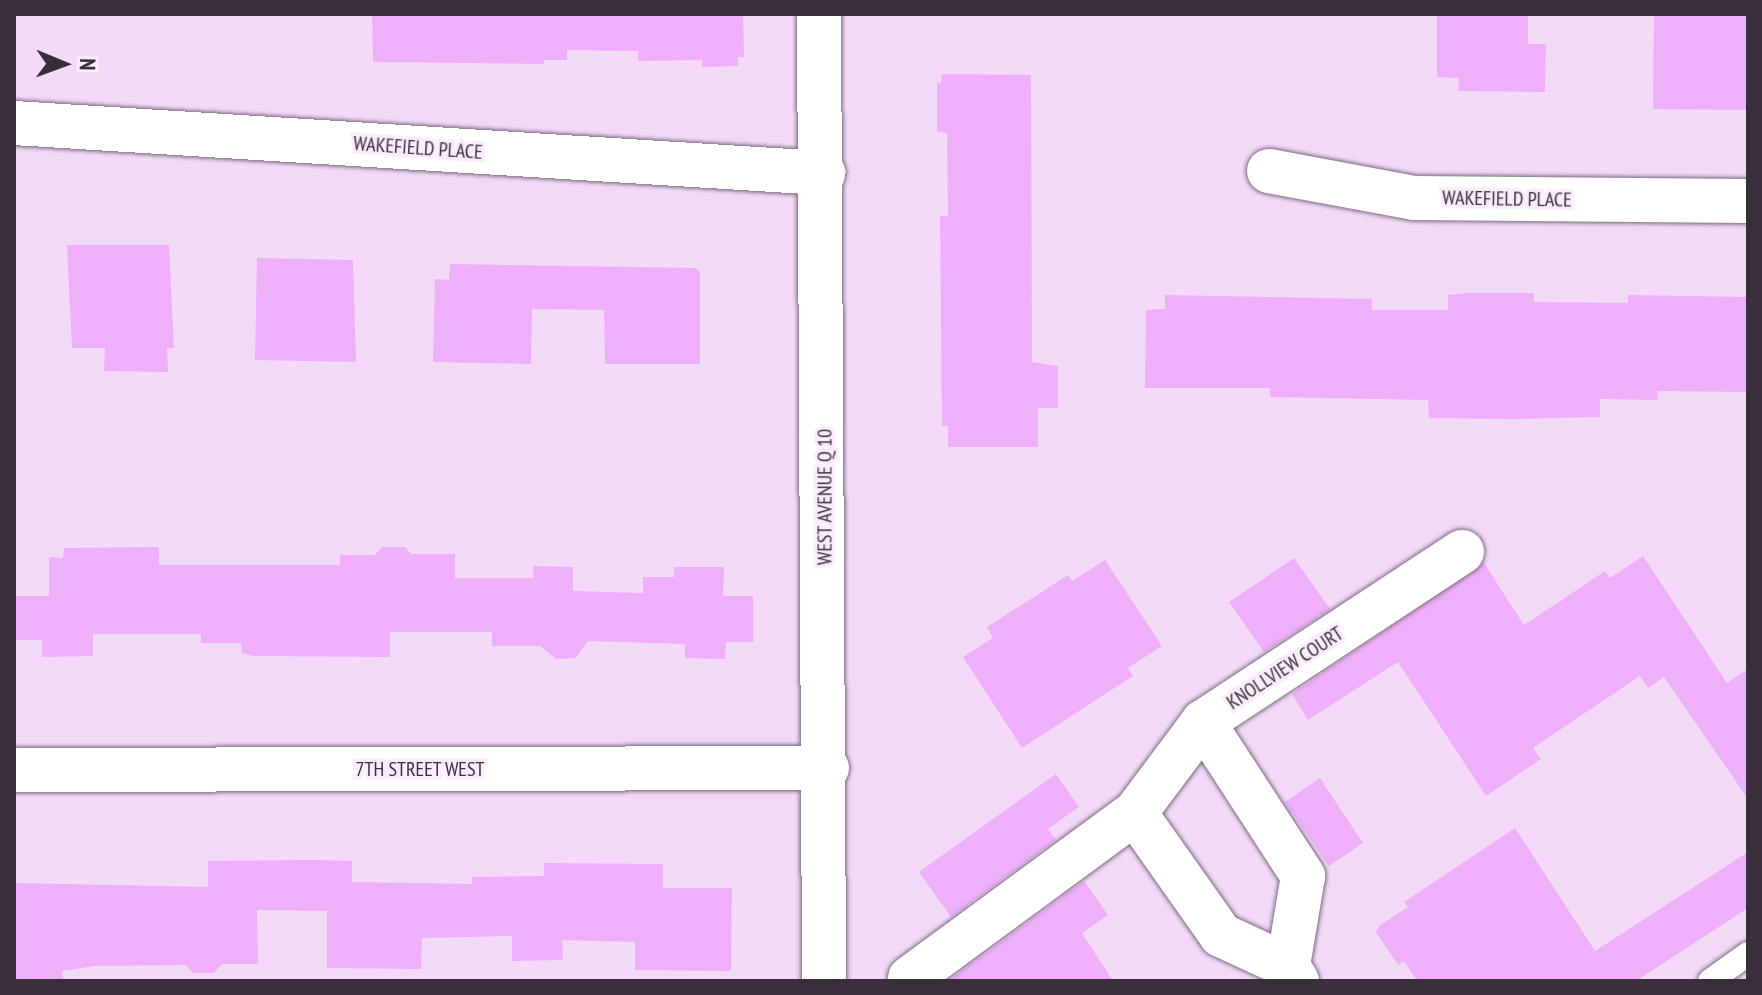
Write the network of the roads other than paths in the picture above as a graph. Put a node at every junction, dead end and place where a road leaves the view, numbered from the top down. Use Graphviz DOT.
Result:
graph roads {
  1 [pos="819,14"];
  2 [pos="14,123"];
  3 [pos="1269,171"];
  4 [pos="823,173"];
  5 [pos="1748,201"];
  6 [pos="1462,552"];
  7 [pos="1203,722"];
  8 [pos="827,768"];
  9 [pos="14,770"];
  10 [pos="1135,813"];
  11 [pos="1748,954"];
  12 [pos="1293,973"];
  13 [pos="910,978"];
  14 [pos="824,981"];
  15 [pos="1710,981"];
  1 -- 4 [label="street, WEST AVENUE Q 10"];
  2 -- 4 [label="street, WAKEFIELD PLACE"];
  3 -- 5 [label="street, WAKEFIELD PLACE"];
  4 -- 8 [label="street, WEST AVENUE Q 10"];
  6 -- 7 [label="street, KNOLLVIEW COURT"];
  7 -- 10 [label="street, KNOLLVIEW COURT"];
  7 -- 12 [label="street"];
  8 -- 9 [label="street, 7TH STREET WEST"];
  8 -- 14 [label="street, WEST AVENUE Q 10"];
  10 -- 12 [label="street"];
  10 -- 13 [label="street, KNOLLVIEW COURT"];
  11 -- 15 [label="lane"];
}
